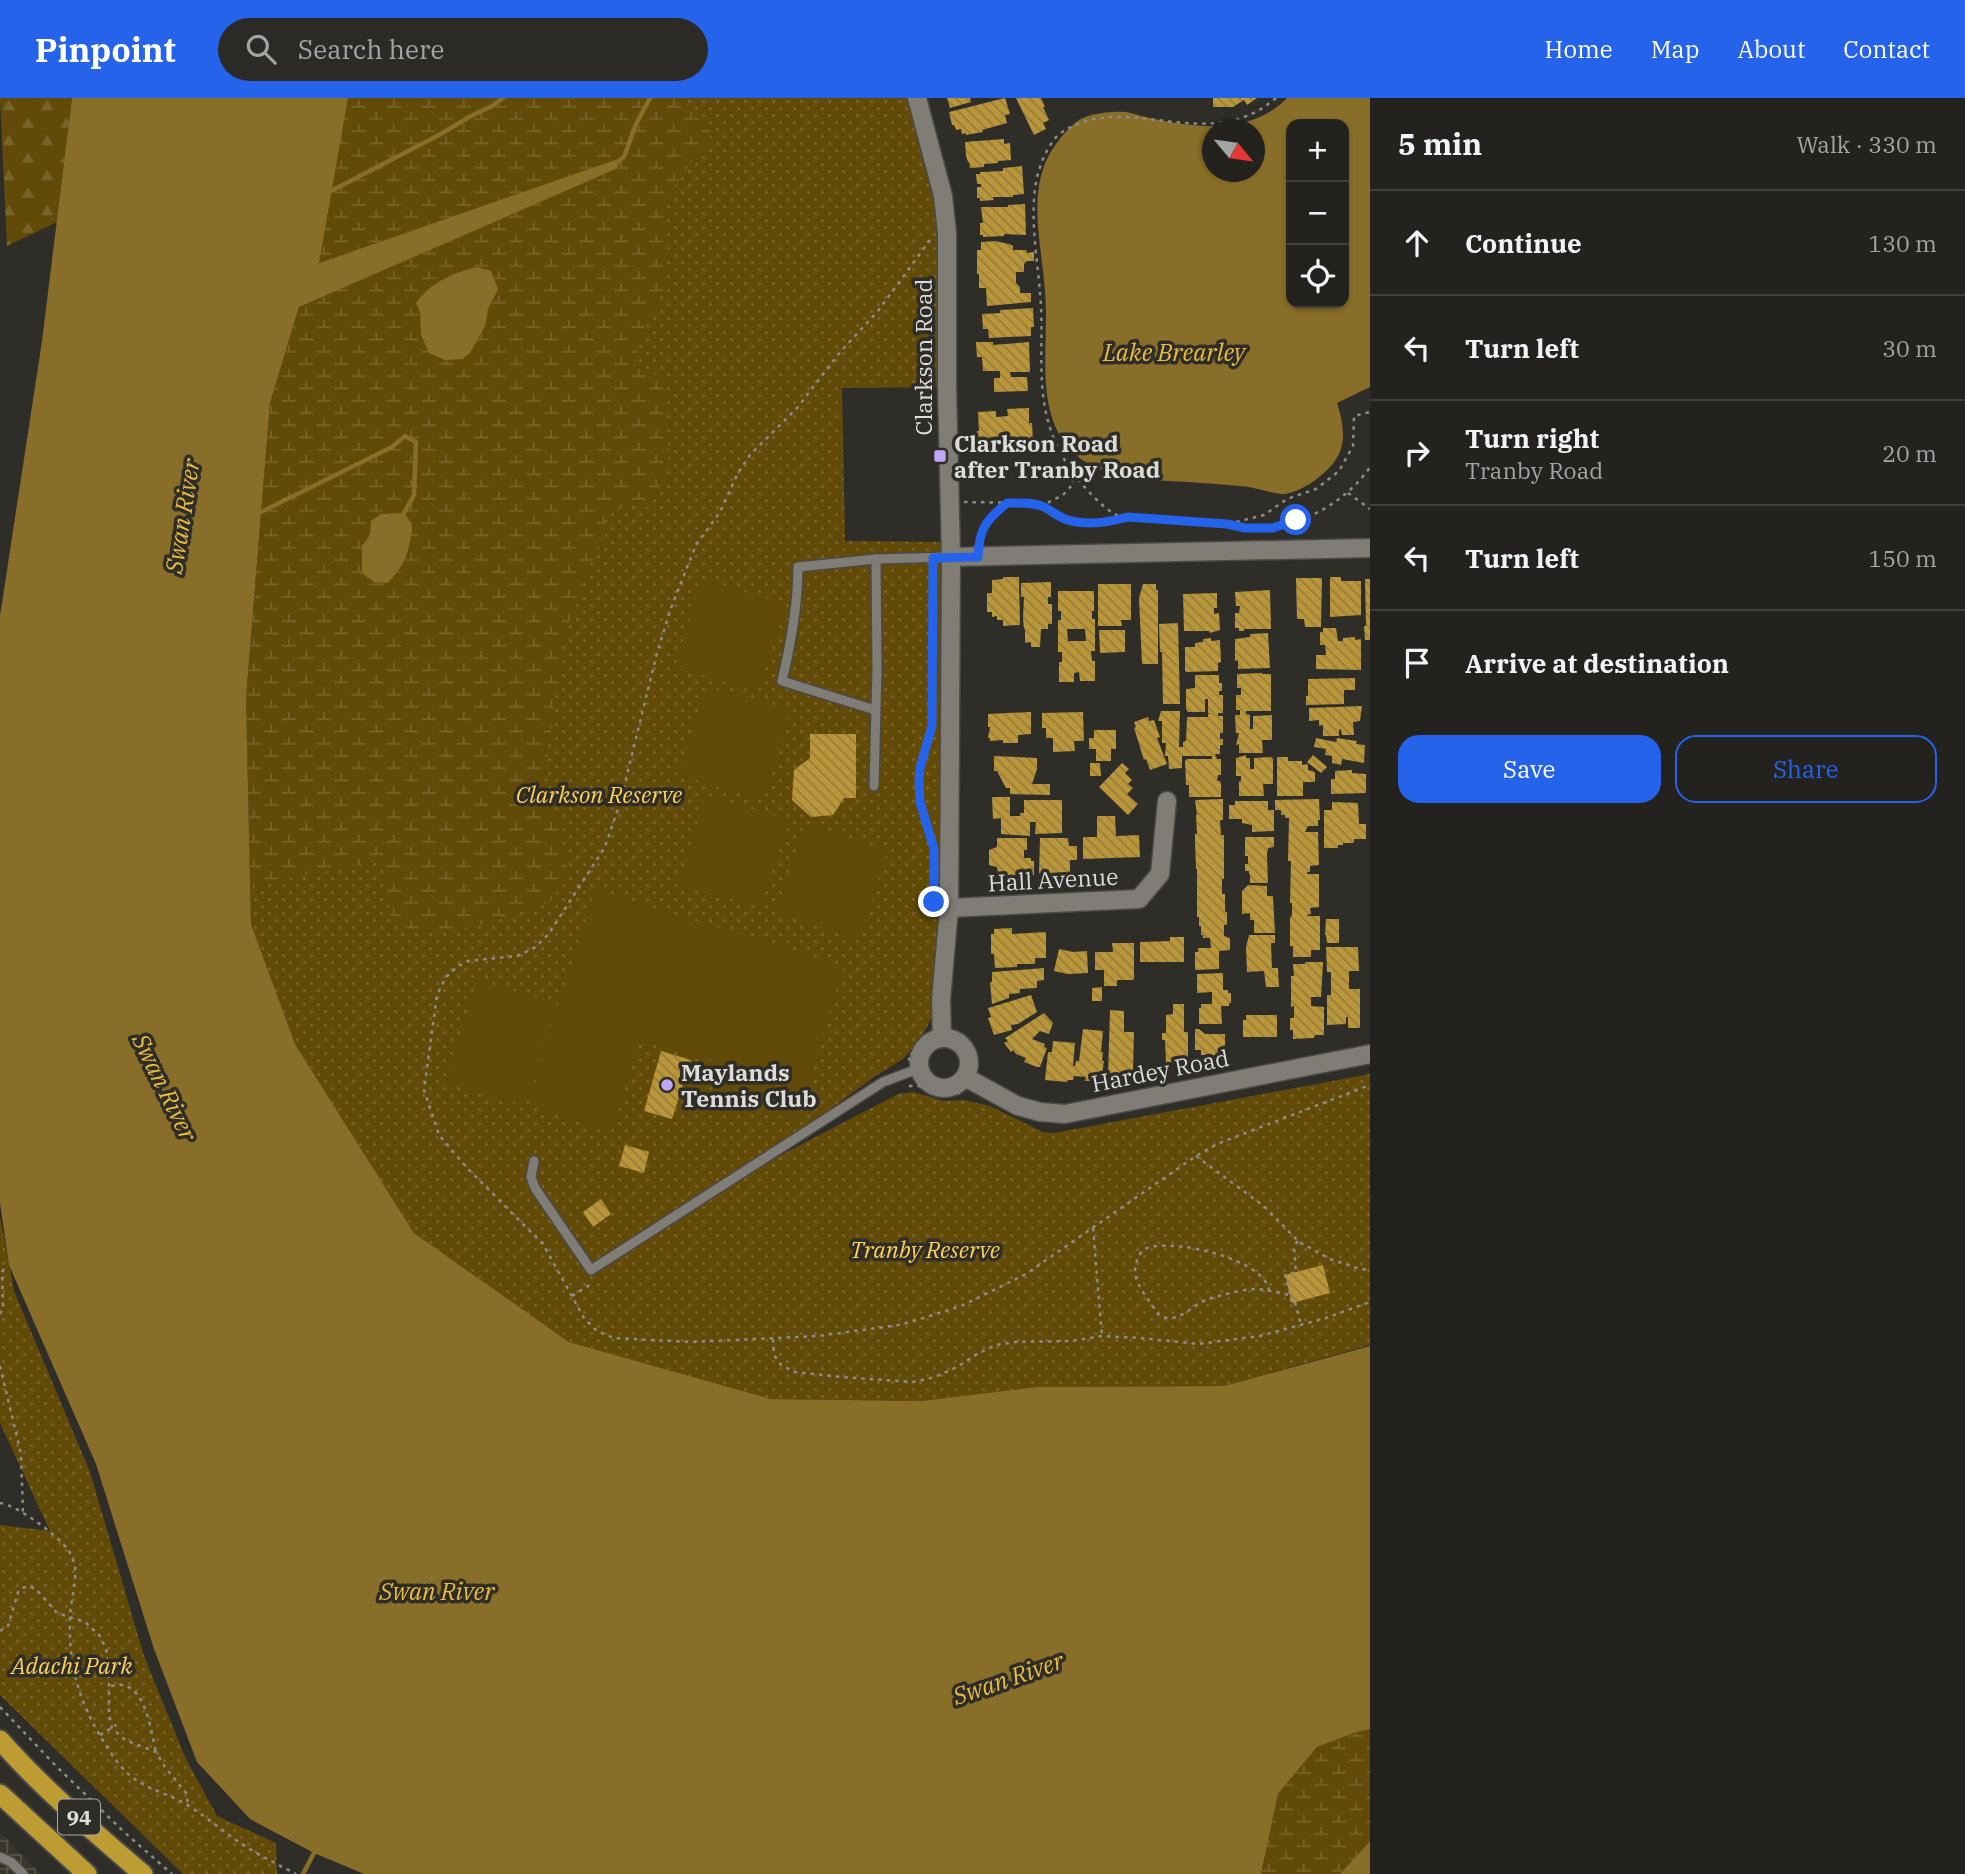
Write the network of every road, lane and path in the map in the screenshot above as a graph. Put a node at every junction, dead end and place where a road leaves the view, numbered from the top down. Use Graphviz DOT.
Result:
graph roads {
  1 [pos="916,98"];
  2 [pos="1276,98"];
  3 [pos="1146,114"];
  4 [pos="1079,119"];
  5 [pos="933,232"];
  6 [pos="1370,412"];
  7 [pos="1370,467"];
  8 [pos="1072,470"];
  9 [pos="1348,494"];
  10 [pos="949,502"];
  11 [pos="1007,503"];
  12 [pos="1041,506"];
  13 [pos="1370,509"];
  14 [pos="1128,517"];
  15 [pos="1227,524"];
  16 [pos="1370,548"];
  17 [pos="942,557"];
  18 [pos="978,557"];
  19 [pos="876,559"];
  20 [pos="875,710"];
  21 [pos="874,786"];
  22 [pos="1167,801"];
  23 [pos="934,849"];
  24 [pos="949,908"];
  25 [pos="934,1035"];
  26 [pos="1370,1054"];
  27 [pos="915,1074"];
  28 [pos="965,1077"];
  29 [pos="1370,1084"];
  30 [pos="1196,1156"];
  31 [pos="534,1161"];
  32 [pos="1093,1227"];
  33 [pos="1297,1241"];
  34 [pos="5,1268"];
  35 [pos="1370,1270"];
  36 [pos="1269,1291"];
  37 [pos="1290,1295"];
  38 [pos="1370,1300"];
  39 [pos="0,1314"];
  40 [pos="1301,1325"];
  41 [pos="1101,1336"];
  42 [pos="773,1339"];
  43 [pos="0,1366"];
  44 [pos="0,1503"];
  45 [pos="23,1514"];
  46 [pos="70,1617"];
  47 [pos="0,1631"];
  48 [pos="110,1687"];
  49 [pos="0,1707"];
  50 [pos="116,1726"];
  51 [pos="111,1728"];
  52 [pos="100,1735"];
  53 [pos="0,1740"];
  54 [pos="156,1752"];
  55 [pos="3,1803"];
  56 [pos="188,1806"];
  57 [pos="0,1857"];
  58 [pos="295,1873"];
  59 [pos="23,1874"];
  60 [pos="87,1874"];
  61 [pos="144,1874"];
  62 [pos="173,1874"];
  1 -- 10 [label="street, Clarkson Road"];
  2 -- 3 [label="path"];
  4 -- 8 [label="path"];
  5 -- 42 [label="path"];
  6 -- 15 [label="path"];
  7 -- 9 [label="path"];
  8 -- 12 [label="path"];
  8 -- 14 [label="path"];
  9 -- 13 [label="path"];
  9 -- 15 [label="path"];
  10 -- 11 [label="path"];
  10 -- 17 [label="street, Clarkson Road"];
  11 -- 12 [label="path"];
  11 -- 18 [label="path"];
  12 -- 14 [label="path"];
  14 -- 15 [label="path"];
  16 -- 18 [label="street"];
  17 -- 18 [label="street"];
  17 -- 19 [label="lane"];
  17 -- 23 [label="path"];
  17 -- 24 [label="street, Clarkson Road"];
  19 -- 20 [label="lane"];
  19 -- 20 [label="lane"];
  20 -- 21 [label="lane"];
  22 -- 24 [label="street, Hall Avenue"];
  24 -- 25 [label="street, Clarkson Road"];
  25 -- 27 [label="street"];
  25 -- 27 [label="path"];
  25 -- 28 [label="street"];
  26 -- 28 [label="street, Hardey Road"];
  27 -- 28 [label="street"];
  27 -- 31 [label="lane"];
  29 -- 30 [label="path"];
  30 -- 32 [label="path"];
  30 -- 33 [label="path"];
  32 -- 41 [label="path"];
  32 -- 42 [label="path"];
  33 -- 35 [label="path"];
  33 -- 37 [label="path"];
  34 -- 39 [label="path"];
  36 -- 36 [label="path"];
  36 -- 37 [label="path"];
  37 -- 40 [label="path"];
  38 -- 40 [label="path"];
  40 -- 41 [label="path"];
  41 -- 42 [label="path"];
  43 -- 45 [label="path"];
  44 -- 45 [label="path"];
  45 -- 46 [label="path"];
  46 -- 47 [label="path"];
  46 -- 48 [label="path"];
  46 -- 52 [label="path"];
  48 -- 51 [label="path"];
  48 -- 54 [label="path"];
  49 -- 62 [label="path"];
  50 -- 51 [label="path"];
  51 -- 52 [label="path"];
  51 -- 54 [label="path"];
  52 -- 56 [label="path"];
  53 -- 61 [label="highway, 94"];
  54 -- 56 [label="path"];
  55 -- 60 [label="highway, 94"];
  56 -- 58 [label="path"];
  57 -- 59 [label="lane"];
}
